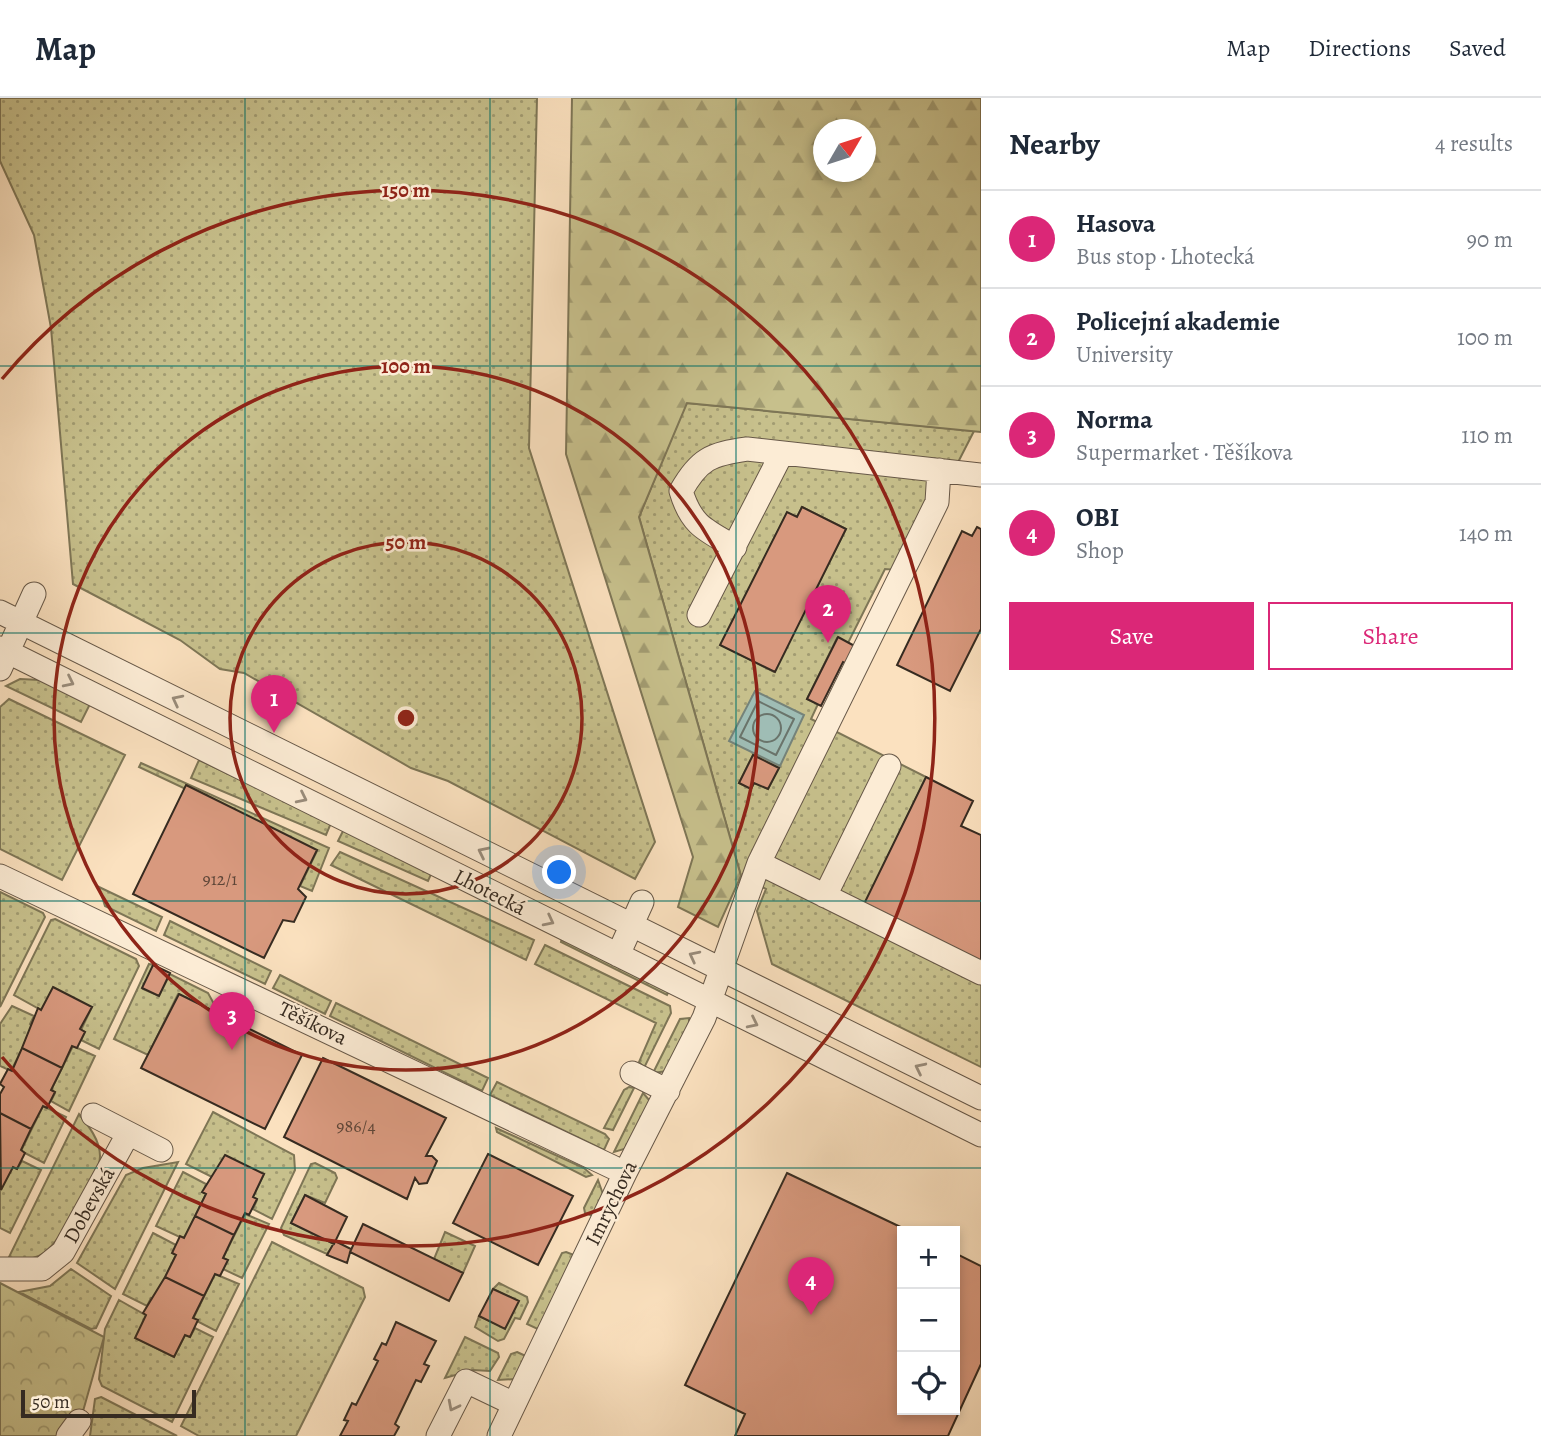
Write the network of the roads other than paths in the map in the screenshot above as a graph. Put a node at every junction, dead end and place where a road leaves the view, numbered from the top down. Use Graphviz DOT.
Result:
graph roads {
  1 [pos="782,453"];
  2 [pos="939,470"];
  3 [pos="981,475"];
  4 [pos="734,547"];
  5 [pos="34,594"];
  6 [pos="0,612"];
  7 [pos="699,615"];
  8 [pos="21,622"];
  9 [pos="2,656"];
  10 [pos="889,766"];
  11 [pos="759,863"];
  12 [pos="0,876"];
  13 [pos="825,896"];
  14 [pos="642,902"];
  15 [pos="632,925"];
  16 [pos="618,956"];
  17 [pos="723,970"];
  18 [pos="981,973"];
  19 [pos="711,1002"];
  20 [pos="632,1073"];
  21 [pos="668,1091"];
  22 [pos="981,1098"];
  23 [pos="93,1115"];
  24 [pos="128,1134"];
  25 [pos="981,1135"];
  26 [pos="161,1150"];
  27 [pos="625,1173"];
  28 [pos="0,1269"];
  29 [pos="514,1404"];
  30 [pos="438,1436"];
  31 [pos="499,1436"];
  1 -- 2 [label="street"];
  1 -- 4 [label="street"];
  1 -- 4 [label="street"];
  2 -- 3 [label="street"];
  2 -- 11 [label="street, Imrychova"];
  4 -- 7 [label="street"];
  5 -- 8 [label="street"];
  6 -- 8 [label="street, Lhotecká"];
  8 -- 9 [label="street"];
  15 -- 8 [label="street, Lhotecká, one-way"];
  9 -- 16 [label="street, Lhotecká, one-way"];
  10 -- 13 [label="street"];
  11 -- 13 [label="street"];
  11 -- 17 [label="street, Imrychova"];
  12 -- 27 [label="street, Těšíkova"];
  13 -- 18 [label="street"];
  14 -- 15 [label="street"];
  15 -- 16 [label="street"];
  17 -- 15 [label="street, Lhotecká, one-way"];
  16 -- 19 [label="street, Lhotecká"];
  17 -- 19 [label="street, Imrychova"];
  22 -- 17 [label="street, Lhotecká, one-way"];
  19 -- 21 [label="street, Imrychova"];
  19 -- 25 [label="street, Lhotecká, one-way"];
  20 -- 21 [label="street"];
  21 -- 27 [label="street, Imrychova"];
  23 -- 24 [label="street"];
  24 -- 26 [label="street"];
  24 -- 28 [label="street, Dobevská"];
  27 -- 29 [label="street, Imrychova"];
  29 -- 30 [label="street, one-way"];
  29 -- 31 [label="street, Imrychova"];
}
